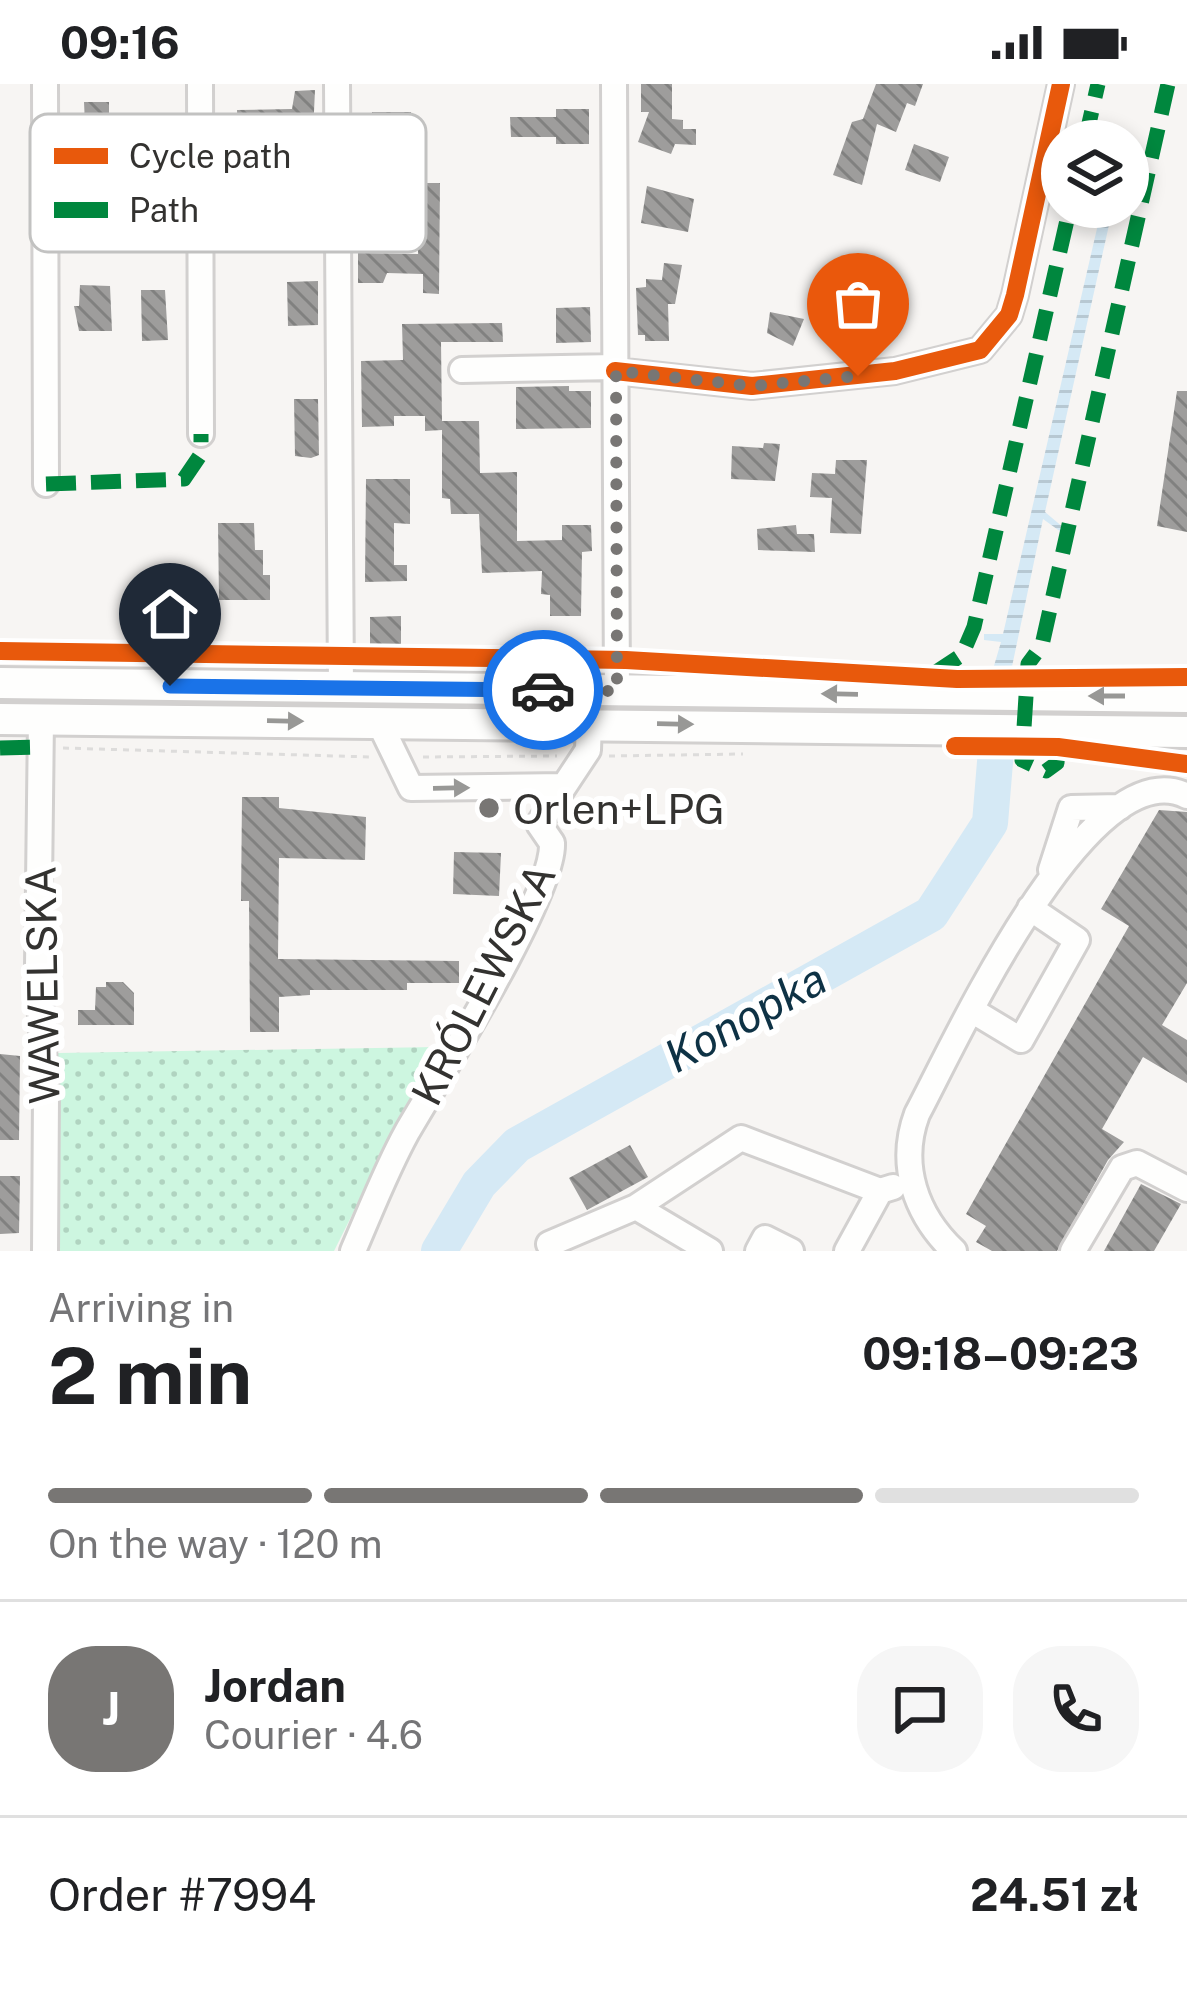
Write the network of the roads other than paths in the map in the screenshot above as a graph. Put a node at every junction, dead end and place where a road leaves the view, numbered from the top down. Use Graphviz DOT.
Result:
graph roads {
  1 [pos="45,84"];
  2 [pos="200,84"];
  3 [pos="337,84"];
  4 [pos="614,84"];
  5 [pos="1061,84"];
  6 [pos="45,114"];
  7 [pos="200,114"];
  8 [pos="337,114"];
  9 [pos="45,252"];
  10 [pos="200,252"];
  11 [pos="338,252"];
  12 [pos="615,369"];
  13 [pos="462,370"];
  14 [pos="201,434"];
  15 [pos="46,484"];
  16 [pos="0,683"];
  17 [pos="341,687"];
  18 [pos="617,691"];
  19 [pos="1187,697"];
  20 [pos="0,719"];
  21 [pos="379,722"];
  22 [pos="589,722"];
  23 [pos="1187,732"];
  24 [pos="41,733"];
  25 [pos="564,786"];
  26 [pos="1187,796"];
  27 [pos="1030,908"];
  28 [pos="973,1011"];
  29 [pos="912,1182"];
  30 [pos="1187,1189"];
  31 [pos="880,1191"];
  32 [pos="636,1207"];
  33 [pos="549,1244"];
  34 [pos="944,1248"];
  35 [pos="45,1251"];
  36 [pos="353,1251"];
  37 [pos="710,1251"];
  38 [pos="758,1251"];
  39 [pos="790,1251"];
  40 [pos="847,1251"];
  41 [pos="1073,1251"];
  1 -- 6 [label="street"];
  2 -- 7 [label="street"];
  3 -- 8 [label="street"];
  4 -- 12 [label="street"];
  5 -- 12 [label="street"];
  9 -- 15 [label="street"];
  10 -- 14 [label="street"];
  11 -- 17 [label="street"];
  12 -- 13 [label="street"];
  12 -- 18 [label="street"];
  16 -- 17 [label="main road"];
  17 -- 18 [label="main road"];
  19 -- 18 [label="main road, one-way"];
  20 -- 24 [label="main road"];
  21 -- 22 [label="main road"];
  24 -- 21 [label="main road, one-way"];
  21 -- 25 [label="street, one-way"];
  22 -- 23 [label="main road, one-way"];
  22 -- 25 [label="street, KRÓLEWSKA"];
  24 -- 35 [label="street, WAWELSKA"];
  25 -- 36 [label="street, KRÓLEWSKA"];
  26 -- 27 [label="street"];
  27 -- 28 [label="street"];
  27 -- 28 [label="street"];
  28 -- 29 [label="street"];
  29 -- 31 [label="street"];
  29 -- 34 [label="street"];
  30 -- 41 [label="street"];
  31 -- 32 [label="street"];
  31 -- 40 [label="street"];
  32 -- 33 [label="street"];
  32 -- 37 [label="street"];
  38 -- 39 [label="street"];
}
